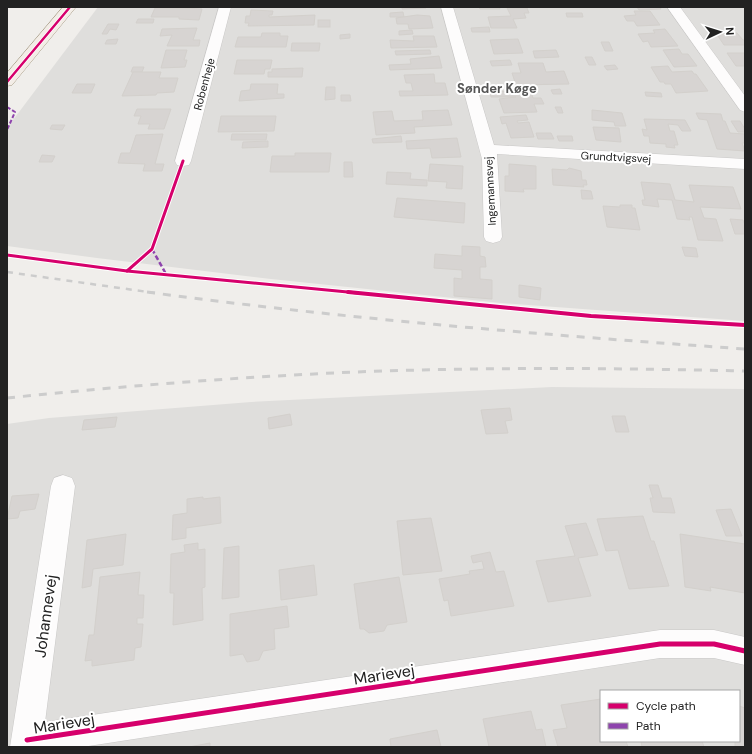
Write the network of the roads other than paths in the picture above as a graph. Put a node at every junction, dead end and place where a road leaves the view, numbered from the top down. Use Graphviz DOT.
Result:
graph roads {
  1 [pos="70,7"];
  2 [pos="225,7"];
  3 [pos="447,7"];
  4 [pos="673,7"];
  5 [pos="7,82"];
  6 [pos="745,107"];
  7 [pos="487,149"];
  8 [pos="183,161"];
  9 [pos="745,164"];
  10 [pos="493,237"];
  11 [pos="64,486"];
  12 [pos="745,651"];
  13 [pos="26,744"];
  1 -- 5 [label="main road"];
  2 -- 8 [label="street, Robenheje"];
  3 -- 7 [label="street, Ingemannsvej"];
  4 -- 6 [label="street"];
  7 -- 9 [label="street, Grundtvigsvej"];
  7 -- 10 [label="street, Ingemannsvej"];
  11 -- 13 [label="street, Johannevej"];
  12 -- 13 [label="street, Marievej"];
}
